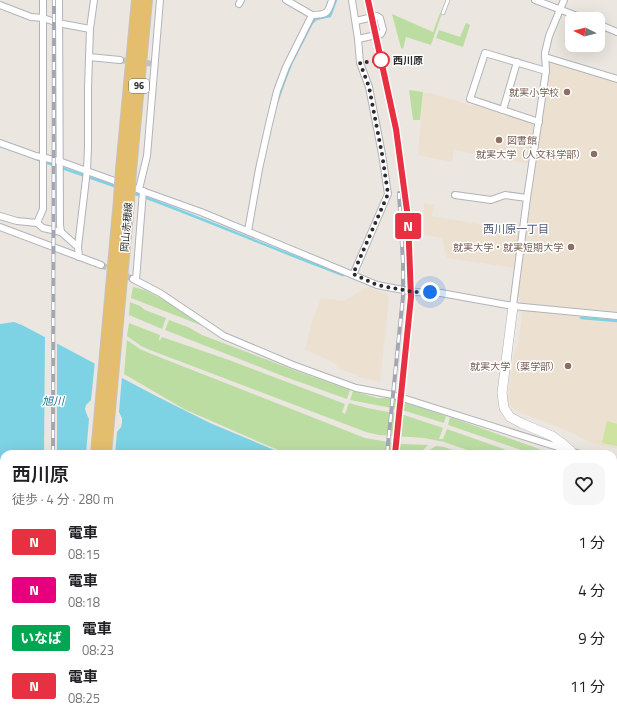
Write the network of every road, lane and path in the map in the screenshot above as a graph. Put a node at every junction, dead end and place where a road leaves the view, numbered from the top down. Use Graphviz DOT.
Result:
graph roads {
  1 [pos="42,0"];
  2 [pos="59,0"];
  3 [pos="94,0"];
  4 [pos="137,0"];
  5 [pos="147,0"];
  6 [pos="160,0"];
  7 [pos="286,0"];
  8 [pos="332,0"];
  9 [pos="352,0"];
  10 [pos="448,0"];
  11 [pos="535,0"];
  12 [pos="564,0"];
  13 [pos="0,5"];
  14 [pos="560,9"];
  15 [pos="568,12"];
  16 [pos="443,13"];
  17 [pos="312,15"];
  18 [pos="43,18"];
  19 [pos="356,21"];
  20 [pos="58,23"];
  21 [pos="605,27"];
  22 [pos="90,29"];
  23 [pos="617,32"];
  24 [pos="358,39"];
  25 [pos="89,57"];
  26 [pos="545,57"];
  27 [pos="120,60"];
  28 [pos="518,62"];
  29 [pos="546,71"];
  30 [pos="617,79"];
  31 [pos="503,110"];
  32 [pos="539,122"];
  33 [pos="0,143"];
  34 [pos="43,160"];
  35 [pos="59,165"];
  36 [pos="126,170"];
  37 [pos="87,175"];
  38 [pos="142,193"];
  39 [pos="455,195"];
  40 [pos="527,198"];
  41 [pos="0,216"];
  42 [pos="37,223"];
  43 [pos="0,227"];
  44 [pos="61,232"];
  45 [pos="248,232"];
  46 [pos="78,247"];
  47 [pos="79,257"];
  48 [pos="100,265"];
  49 [pos="353,274"];
  50 [pos="114,303"];
  51 [pos="514,306"];
  52 [pos="617,316"];
  53 [pos="96,450"];
  54 [pos="106,450"];
  55 [pos="570,450"];
  56 [pos="573,450"];
  1 -- 18 [label="street"];
  2 -- 20 [label="street"];
  3 -- 22 [label="street"];
  4 -- 36 [label="main road, 岡山赤穂線 / 96"];
  5 -- 36 [label="main road, 岡山赤穂線 / 96"];
  6 -- 38 [label="street"];
  7 -- 17 [label="street"];
  8 -- 17 [label="street"];
  9 -- 19 [label="street"];
  10 -- 16 [label="lane"];
  11 -- 14 [label="street"];
  12 -- 14 [label="street"];
  13 -- 18 [label="street"];
  14 -- 15 [label="street"];
  14 -- 26 [label="street"];
  17 -- 45 [label="street"];
  18 -- 20 [label="street"];
  18 -- 34 [label="street"];
  19 -- 24 [label="street"];
  19 -- 24 [label="street"];
  20 -- 22 [label="street"];
  20 -- 35 [label="street"];
  21 -- 23 [label="street"];
  22 -- 25 [label="street"];
  24 -- 49 [label="street"];
  25 -- 27 [label="street"];
  25 -- 37 [label="street"];
  26 -- 29 [label="street"];
  26 -- 30 [label="street"];
  28 -- 29 [label="street"];
  28 -- 31 [label="street"];
  28 -- 31 [label="street"];
  29 -- 32 [label="street"];
  31 -- 32 [label="street"];
  32 -- 40 [label="street"];
  33 -- 34 [label="street"];
  34 -- 35 [label="street"];
  34 -- 42 [label="street"];
  35 -- 37 [label="street"];
  35 -- 44 [label="street"];
  36 -- 50 [label="main road, 岡山赤穂線 / 96, bridge"];
  37 -- 38 [label="street"];
  37 -- 46 [label="street"];
  38 -- 45 [label="street"];
  38 -- 55 [label="street"];
  39 -- 40 [label="street"];
  40 -- 51 [label="street"];
  41 -- 42 [label="street"];
  42 -- 44 [label="street"];
  43 -- 47 [label="street"];
  44 -- 46 [label="street"];
  45 -- 49 [label="street"];
  46 -- 47 [label="street"];
  47 -- 48 [label="street"];
  49 -- 51 [label="street"];
  50 -- 53 [label="main road, 岡山赤穂線 / 96"];
  50 -- 54 [label="main road, 岡山赤穂線 / 96"];
  51 -- 52 [label="street"];
  51 -- 56 [label="street"];
}
